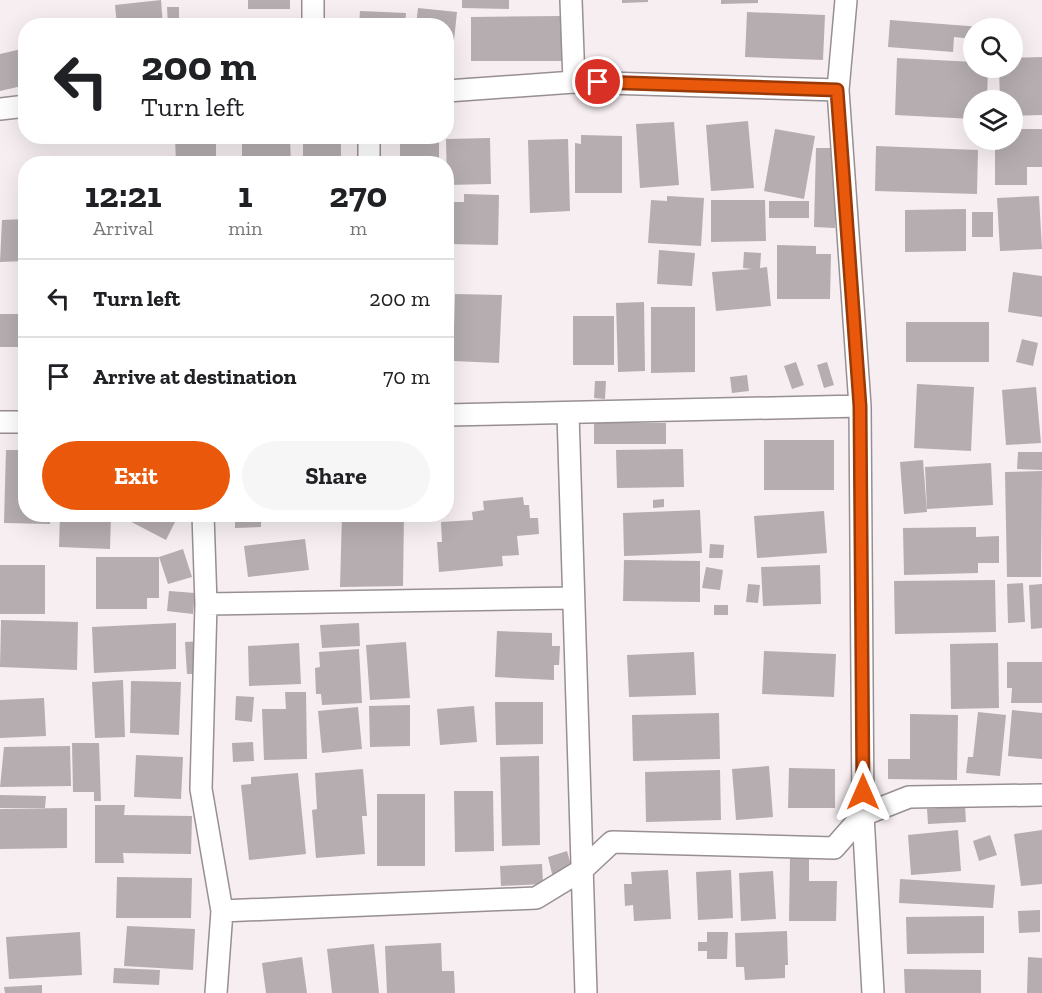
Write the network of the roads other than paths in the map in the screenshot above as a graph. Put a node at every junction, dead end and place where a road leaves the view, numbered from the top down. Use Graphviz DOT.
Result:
graph roads {
  1 [pos="313,0"];
  2 [pos="571,0"];
  3 [pos="846,0"];
  4 [pos="314,18"];
  5 [pos="574,82"];
  6 [pos="837,90"];
  7 [pos="454,91"];
  8 [pos="18,107"];
  9 [pos="0,109"];
  10 [pos="860,406"];
  11 [pos="568,413"];
  12 [pos="454,415"];
  13 [pos="0,422"];
  14 [pos="18,422"];
  15 [pos="203,522"];
  16 [pos="573,598"];
  17 [pos="206,604"];
  18 [pos="1042,795"];
  19 [pos="863,815"];
  20 [pos="582,870"];
  21 [pos="222,911"];
  22 [pos="216,993"];
  23 [pos="586,993"];
  24 [pos="873,993"];
  1 -- 4 [label="street"];
  2 -- 5 [label="street"];
  3 -- 6 [label="street"];
  5 -- 6 [label="street"];
  5 -- 7 [label="street"];
  6 -- 10 [label="street"];
  8 -- 9 [label="street"];
  10 -- 11 [label="street"];
  10 -- 19 [label="street"];
  11 -- 12 [label="street"];
  11 -- 16 [label="street"];
  13 -- 14 [label="street"];
  15 -- 17 [label="street"];
  16 -- 17 [label="street"];
  16 -- 20 [label="street"];
  17 -- 21 [label="street"];
  18 -- 19 [label="street"];
  19 -- 20 [label="street"];
  19 -- 24 [label="street"];
  20 -- 21 [label="street"];
  20 -- 23 [label="street"];
  21 -- 22 [label="street"];
}
